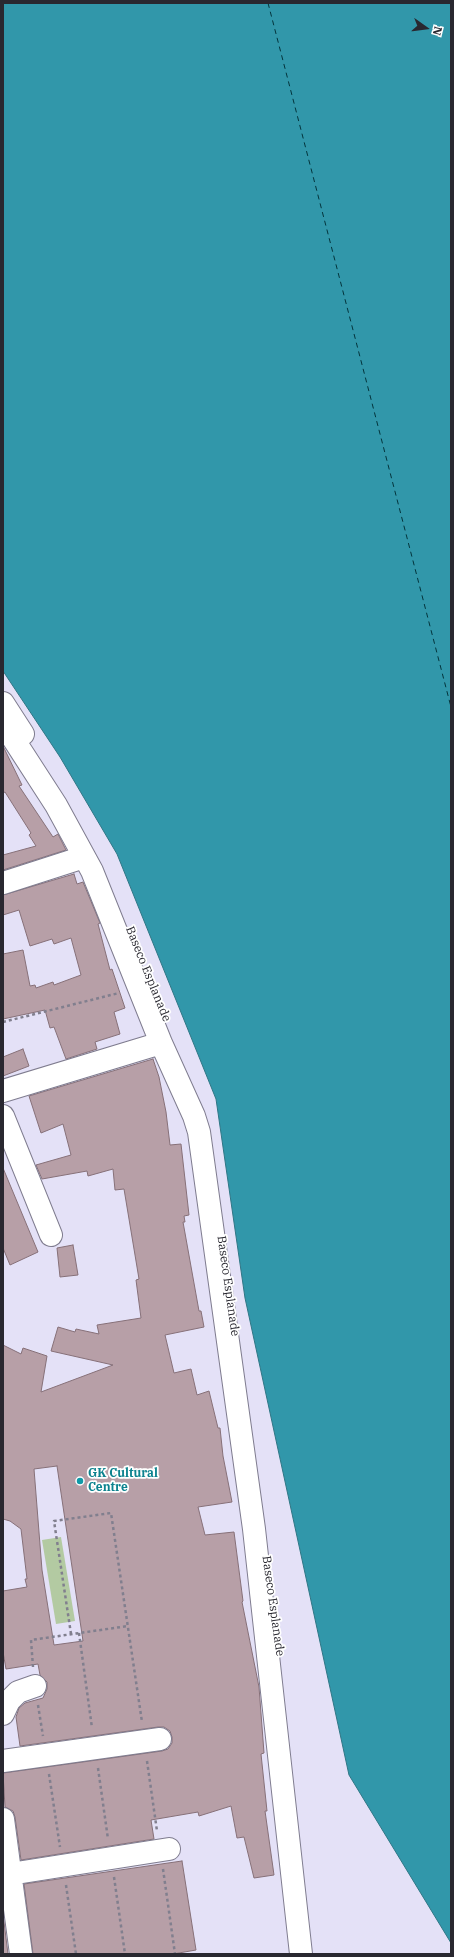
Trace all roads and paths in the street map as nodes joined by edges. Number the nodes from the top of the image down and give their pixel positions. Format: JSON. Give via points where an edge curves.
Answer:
{"nodes":[{"id":1,"x":3,"y":703,"type":"edge"},
{"id":2,"x":3,"y":723,"type":"edge"},
{"id":3,"x":84,"y":857,"type":"junction"},
{"id":4,"x":3,"y":883,"type":"edge"},
{"id":5,"x":138,"y":986,"type":"junction"},
{"id":6,"x":3,"y":1022,"type":"edge"},
{"id":7,"x":161,"y":1043,"type":"junction"},
{"id":8,"x":3,"y":1092,"type":"edge"},
{"id":9,"x":3,"y":1116,"type":"edge"},
{"id":10,"x":51,"y":1235,"type":"dead end"},
{"id":11,"x":111,"y":1513,"type":"dead end"},
{"id":12,"x":128,"y":1626,"type":"dead end"},
{"id":13,"x":79,"y":1633,"type":"junction"},
{"id":14,"x":72,"y":1634,"type":"junction"},
{"id":15,"x":35,"y":1686,"type":"junction"},
{"id":16,"x":3,"y":1714,"type":"edge"},
{"id":17,"x":160,"y":1739,"type":"dead end"},
{"id":18,"x":95,"y":1748,"type":"junction"},
{"id":19,"x":47,"y":1755,"type":"junction"},
{"id":20,"x":3,"y":1761,"type":"edge"},
{"id":21,"x":3,"y":1820,"type":"edge"},
{"id":22,"x":168,"y":1850,"type":"dead end"},
{"id":23,"x":111,"y":1858,"type":"junction"},
{"id":24,"x":63,"y":1866,"type":"junction"},
{"id":25,"x":10,"y":1874,"type":"junction"},
{"id":26,"x":312,"y":1912,"type":"dead end"},
{"id":27,"x":21,"y":1954,"type":"edge"},
{"id":28,"x":76,"y":1954,"type":"edge"},
{"id":29,"x":125,"y":1954,"type":"edge"},
{"id":30,"x":301,"y":1954,"type":"edge"}],
"edges":[{"from":1,"to":26,"type":"street","name":"Baseco Esplanade","via":[[100,858],[203,1115],[276,1625]]},
{"from":2,"to":3,"type":"street","via":[[56,805]]},
{"from":3,"to":4,"type":"street"},
{"from":3,"to":5,"type":"street"},
{"from":5,"to":6,"type":"path","via":[[136,989]]},
{"from":5,"to":7,"type":"street"},
{"from":7,"to":8,"type":"street"},
{"from":7,"to":30,"type":"street","via":[[199,1132],[254,1529]]},
{"from":9,"to":10,"type":"street"},
{"from":11,"to":14,"type":"path","via":[[54,1521]]},
{"from":12,"to":13,"type":"path"},
{"from":13,"to":14,"type":"path"},
{"from":13,"to":18,"type":"path"},
{"from":14,"to":15,"type":"path","via":[[31,1640]]},
{"from":15,"to":16,"type":"street","via":[[18,1692],[8,1701]]},
{"from":15,"to":19,"type":"path"},
{"from":17,"to":18,"type":"street"},
{"from":18,"to":19,"type":"street"},
{"from":18,"to":23,"type":"path"},
{"from":19,"to":20,"type":"street"},
{"from":19,"to":24,"type":"path"},
{"from":21,"to":25,"type":"street"},
{"from":22,"to":23,"type":"street"},
{"from":23,"to":24,"type":"street"},
{"from":23,"to":29,"type":"path"},
{"from":24,"to":25,"type":"street"},
{"from":24,"to":28,"type":"path"},
{"from":25,"to":27,"type":"street"}]}
